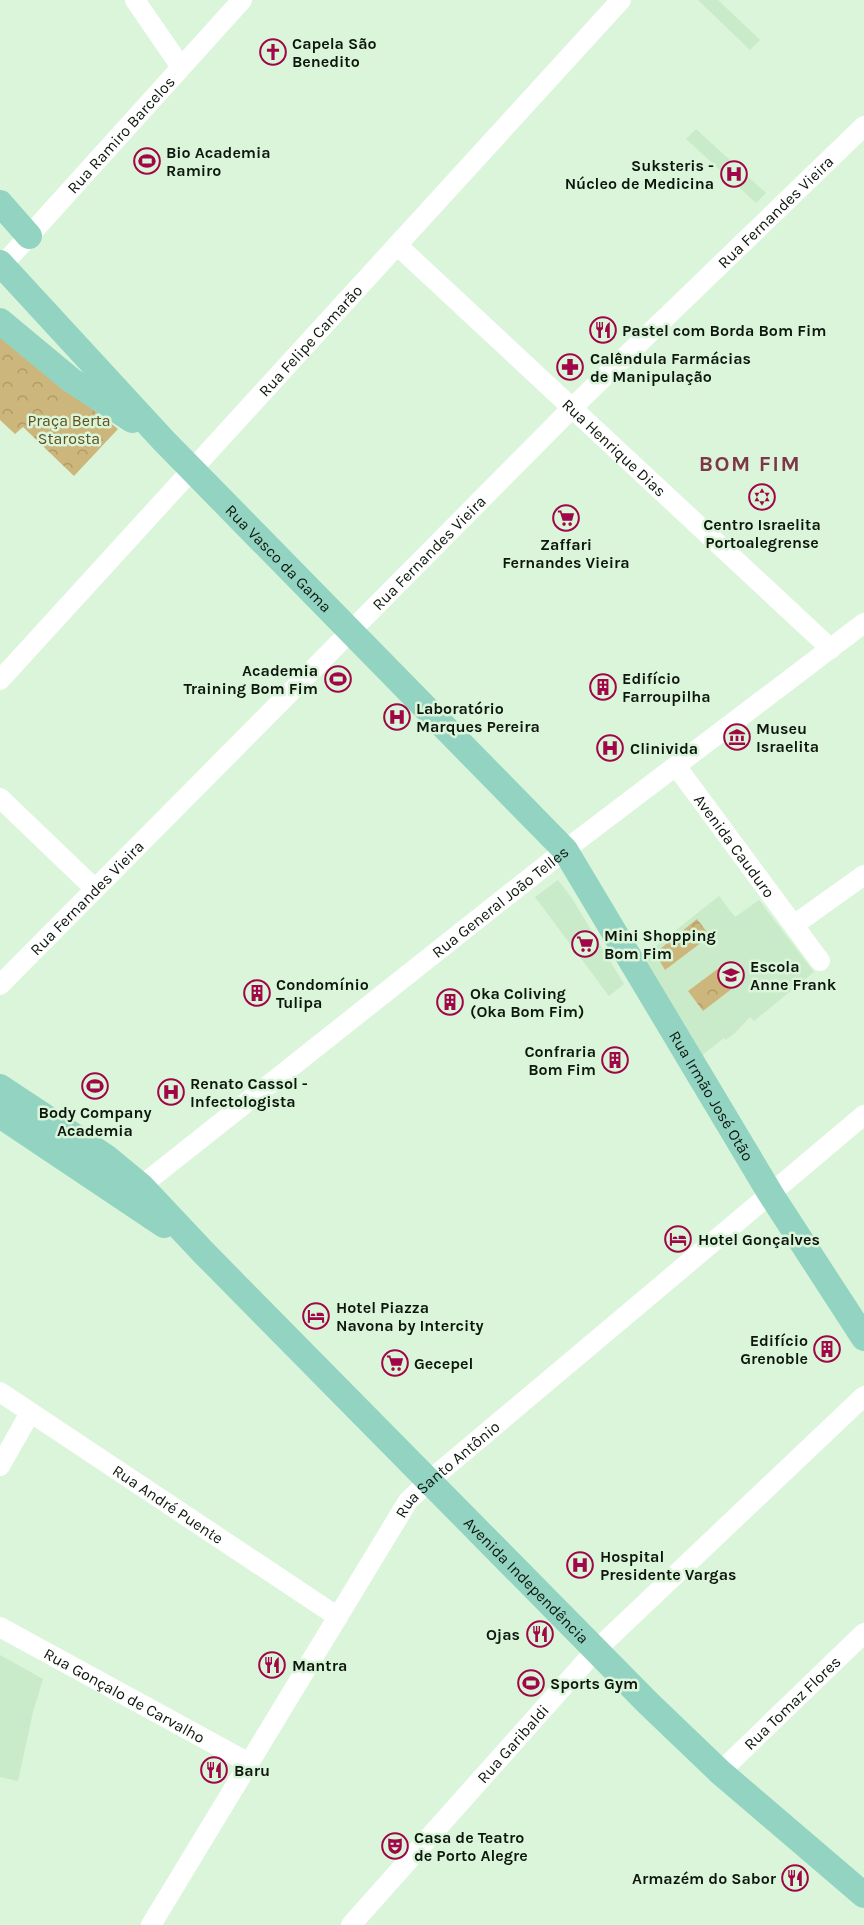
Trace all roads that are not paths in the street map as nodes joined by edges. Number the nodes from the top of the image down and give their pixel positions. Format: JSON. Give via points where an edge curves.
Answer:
{"nodes":[{"id":1,"x":135,"y":0,"type":"edge"},
{"id":2,"x":242,"y":0,"type":"edge"},
{"id":3,"x":621,"y":0,"type":"edge"},
{"id":4,"x":181,"y":67,"type":"junction"},
{"id":5,"x":864,"y":126,"type":"edge"},
{"id":6,"x":0,"y":203,"type":"edge"},
{"id":7,"x":26,"y":240,"type":"junction"},
{"id":8,"x":397,"y":245,"type":"junction"},
{"id":9,"x":0,"y":262,"type":"edge"},
{"id":10,"x":0,"y":268,"type":"edge"},
{"id":11,"x":0,"y":321,"type":"edge"},
{"id":12,"x":573,"y":407,"type":"junction"},
{"id":13,"x":164,"y":441,"type":"junction"},
{"id":14,"x":192,"y":470,"type":"junction"},
{"id":15,"x":864,"y":623,"type":"edge"},
{"id":16,"x":350,"y":630,"type":"junction"},
{"id":17,"x":831,"y":649,"type":"junction"},
{"id":18,"x":0,"y":680,"type":"edge"},
{"id":19,"x":676,"y":766,"type":"junction"},
{"id":20,"x":0,"y":798,"type":"edge"},
{"id":21,"x":565,"y":850,"type":"junction"},
{"id":22,"x":864,"y":875,"type":"edge"},
{"id":23,"x":94,"y":888,"type":"junction"},
{"id":24,"x":794,"y":925,"type":"junction"},
{"id":25,"x":820,"y":961,"type":"dead end"},
{"id":26,"x":0,"y":985,"type":"edge"},
{"id":27,"x":0,"y":1087,"type":"edge"},
{"id":28,"x":0,"y":1115,"type":"edge"},
{"id":29,"x":864,"y":1115,"type":"edge"},
{"id":30,"x":141,"y":1186,"type":"junction"},
{"id":31,"x":770,"y":1193,"type":"junction"},
{"id":32,"x":204,"y":1252,"type":"junction"},
{"id":33,"x":864,"y":1338,"type":"edge"},
{"id":34,"x":0,"y":1392,"type":"edge"},
{"id":35,"x":864,"y":1396,"type":"edge"},
{"id":36,"x":30,"y":1413,"type":"junction"},
{"id":37,"x":0,"y":1466,"type":"edge"},
{"id":38,"x":429,"y":1481,"type":"junction"},
{"id":39,"x":338,"y":1617,"type":"junction"},
{"id":40,"x":0,"y":1627,"type":"edge"},
{"id":41,"x":864,"y":1634,"type":"edge"},
{"id":42,"x":595,"y":1651,"type":"junction"},
{"id":43,"x":249,"y":1763,"type":"junction"},
{"id":44,"x":720,"y":1772,"type":"junction"},
{"id":45,"x":864,"y":1895,"type":"edge"},
{"id":46,"x":151,"y":1925,"type":"edge"},
{"id":47,"x":351,"y":1925,"type":"edge"}],
"edges":[{"from":1,"to":4,"type":"street"},
{"from":2,"to":4,"type":"street","name":"Rua Ramiro Barcelos"},
{"from":3,"to":8,"type":"street","name":"Rua Felipe Camarão"},
{"from":4,"to":7,"type":"street","name":"Rua Ramiro Barcelos"},
{"from":5,"to":12,"type":"street","name":"Rua Fernandes Vieira"},
{"from":6,"to":7,"type":"main road"},
{"from":7,"to":10,"type":"street","name":"Rua Ramiro Barcelos"},
{"from":8,"to":12,"type":"street","name":"Rua Henrique Dias"},
{"from":8,"to":14,"type":"street","name":"Rua Felipe Camarão"},
{"from":9,"to":13,"type":"main road","name":"Rua Vasco da Gama"},
{"from":11,"to":13,"type":"main road","via":[[71,380]]},
{"from":12,"to":16,"type":"street","name":"Rua Fernandes Vieira"},
{"from":12,"to":17,"type":"street","name":"Rua Henrique Dias"},
{"from":13,"to":14,"type":"main road","name":"Rua Vasco da Gama"},
{"from":14,"to":16,"type":"main road","name":"Rua Vasco da Gama"},
{"from":14,"to":18,"type":"street","name":"Rua Felipe Camarão"},
{"from":15,"to":17,"type":"street","name":"Rua General João Telles"},
{"from":16,"to":21,"type":"main road","name":"Rua Vasco da Gama"},
{"from":16,"to":23,"type":"street","name":"Rua Fernandes Vieira"},
{"from":17,"to":19,"type":"street","name":"Rua General João Telles"},
{"from":19,"to":21,"type":"street","name":"Rua General João Telles"},
{"from":19,"to":24,"type":"street","name":"Avenida Cauduro"},
{"from":20,"to":23,"type":"street"},
{"from":21,"to":30,"type":"street","name":"Rua General João Telles"},
{"from":21,"to":31,"type":"main road","name":"Rua Irmão José Otão"},
{"from":22,"to":24,"type":"street"},
{"from":23,"to":26,"type":"street","name":"Rua Fernandes Vieira"},
{"from":24,"to":25,"type":"street","name":"Avenida Cauduro"},
{"from":27,"to":30,"type":"main road","name":"Avenida Independência","via":[[106,1157]]},
{"from":28,"to":32,"type":"main road","name":"Avenida Independência"},
{"from":29,"to":31,"type":"street","name":"Rua Santo Antônio"},
{"from":30,"to":32,"type":"main road","name":"Avenida Independência"},
{"from":31,"to":33,"type":"main road","name":"Rua Irmão José Otão"},
{"from":31,"to":38,"type":"street","name":"Rua Santo Antônio"},
{"from":32,"to":38,"type":"main road","name":"Avenida Independência"},
{"from":34,"to":36,"type":"street","name":"Rua André Puente"},
{"from":35,"to":42,"type":"street","name":"Rua Garibaldi"},
{"from":36,"to":37,"type":"street"},
{"from":36,"to":39,"type":"street","name":"Rua André Puente"},
{"from":38,"to":39,"type":"street","name":"Rua Santo Antônio","via":[[408,1501]]},
{"from":38,"to":42,"type":"main road","name":"Avenida Independência"},
{"from":39,"to":43,"type":"street","name":"Rua Santo Antônio"},
{"from":40,"to":43,"type":"street","name":"Rua Gonçalo de Carvalho"},
{"from":41,"to":44,"type":"street","name":"Rua Tomaz Flores"},
{"from":42,"to":44,"type":"main road","name":"Avenida Independência"},
{"from":42,"to":47,"type":"street","name":"Rua Garibaldi"},
{"from":43,"to":46,"type":"street","name":"Rua Santo Antônio"},
{"from":44,"to":45,"type":"main road","name":"Avenida Independência"}]}
